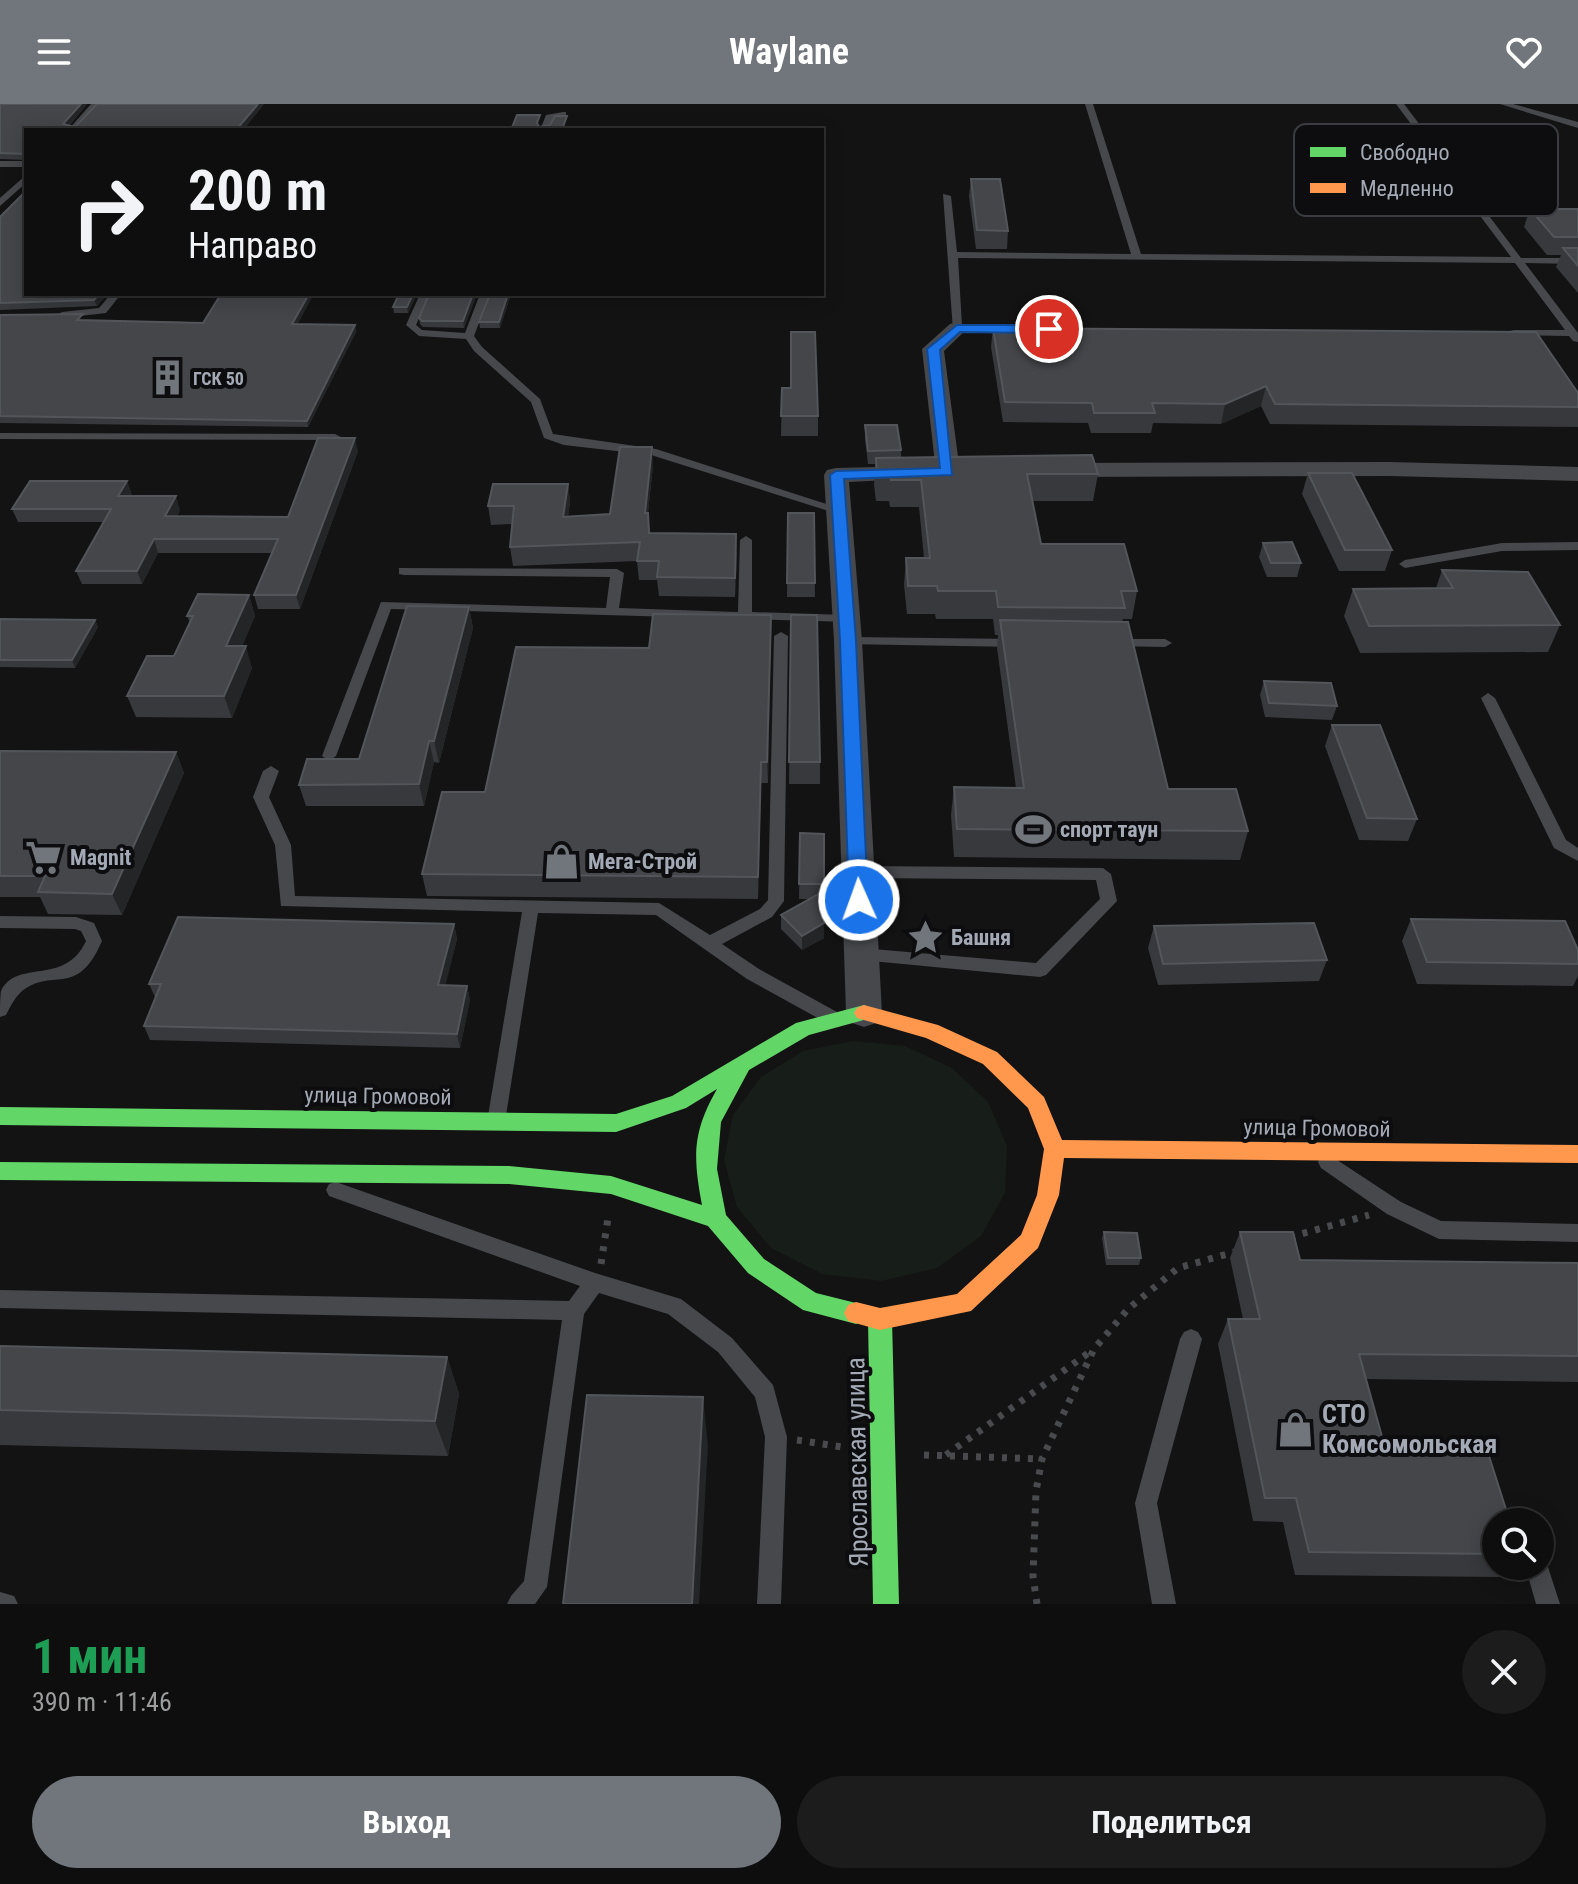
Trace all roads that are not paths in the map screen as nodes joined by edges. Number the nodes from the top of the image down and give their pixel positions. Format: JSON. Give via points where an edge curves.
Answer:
{"nodes":[{"id":1,"x":96,"y":104,"type":"edge"},
{"id":2,"x":1089,"y":104,"type":"edge"},
{"id":3,"x":1400,"y":104,"type":"edge"},
{"id":4,"x":1504,"y":104,"type":"edge"},
{"id":5,"x":563,"y":114,"type":"edge"},
{"id":6,"x":1415,"y":124,"type":"edge"},
{"id":7,"x":1578,"y":125,"type":"edge"},
{"id":8,"x":74,"y":128,"type":"edge"},
{"id":9,"x":545,"y":128,"type":"edge"},
{"id":10,"x":0,"y":164,"type":"edge"},
{"id":11,"x":24,"y":164,"type":"edge"},
{"id":12,"x":24,"y":180,"type":"edge"},
{"id":13,"x":946,"y":196,"type":"dead end"},
{"id":14,"x":0,"y":203,"type":"edge"},
{"id":15,"x":1484,"y":216,"type":"edge"},
{"id":16,"x":953,"y":255,"type":"junction"},
{"id":17,"x":1136,"y":255,"type":"junction"},
{"id":18,"x":1516,"y":258,"type":"junction"},
{"id":19,"x":1578,"y":261,"type":"edge"},
{"id":20,"x":114,"y":296,"type":"edge"},
{"id":21,"x":424,"y":296,"type":"edge"},
{"id":22,"x":484,"y":296,"type":"edge"},
{"id":23,"x":44,"y":315,"type":"edge"},
{"id":24,"x":957,"y":328,"type":"junction"},
{"id":25,"x":1036,"y":329,"type":"edge"},
{"id":26,"x":1494,"y":333,"type":"edge"},
{"id":27,"x":469,"y":336,"type":"junction"},
{"id":28,"x":1575,"y":337,"type":"edge"},
{"id":29,"x":0,"y":436,"type":"edge"},
{"id":30,"x":335,"y":437,"type":"edge"},
{"id":31,"x":1026,"y":471,"type":"edge"},
{"id":32,"x":948,"y":472,"type":"junction"},
{"id":33,"x":979,"y":472,"type":"edge"},
{"id":34,"x":1578,"y":474,"type":"edge"},
{"id":35,"x":839,"y":510,"type":"junction"},
{"id":36,"x":746,"y":540,"type":"dead end"},
{"id":37,"x":1578,"y":546,"type":"edge"},
{"id":38,"x":1405,"y":564,"type":"dead end"},
{"id":39,"x":404,"y":571,"type":"dead end"},
{"id":40,"x":612,"y":611,"type":"junction"},
{"id":41,"x":745,"y":616,"type":"junction"},
{"id":42,"x":847,"y":630,"type":"junction"},
{"id":43,"x":781,"y":636,"type":"dead end"},
{"id":44,"x":1038,"y":643,"type":"edge"},
{"id":45,"x":1101,"y":643,"type":"edge"},
{"id":46,"x":1165,"y":643,"type":"dead end"},
{"id":47,"x":1488,"y":698,"type":"dead end"},
{"id":48,"x":329,"y":756,"type":"edge"},
{"id":49,"x":271,"y":771,"type":"dead end"},
{"id":50,"x":1578,"y":855,"type":"edge"},
{"id":51,"x":858,"y":872,"type":"junction"},
{"id":52,"x":531,"y":906,"type":"junction"},
{"id":53,"x":0,"y":922,"type":"edge"},
{"id":54,"x":708,"y":944,"type":"junction"},
{"id":55,"x":861,"y":954,"type":"junction"},
{"id":56,"x":0,"y":1010,"type":"edge"},
{"id":57,"x":850,"y":1016,"type":"junction"},
{"id":58,"x":742,"y":1064,"type":"junction"},
{"id":59,"x":0,"y":1116,"type":"edge"},
{"id":60,"x":496,"y":1122,"type":"junction"},
{"id":61,"x":1055,"y":1149,"type":"junction"},
{"id":62,"x":1313,"y":1152,"type":"junction"},
{"id":63,"x":1578,"y":1154,"type":"edge"},
{"id":64,"x":0,"y":1171,"type":"edge"},
{"id":65,"x":289,"y":1173,"type":"junction"},
{"id":66,"x":716,"y":1219,"type":"junction"},
{"id":67,"x":1578,"y":1233,"type":"edge"},
{"id":68,"x":595,"y":1282,"type":"junction"},
{"id":69,"x":0,"y":1299,"type":"edge"},
{"id":70,"x":574,"y":1311,"type":"junction"},
{"id":71,"x":880,"y":1319,"type":"junction"},
{"id":72,"x":1191,"y":1339,"type":"dead end"},
{"id":73,"x":1541,"y":1580,"type":"edge"},
{"id":74,"x":0,"y":1604,"type":"edge"},
{"id":75,"x":6,"y":1604,"type":"edge"},
{"id":76,"x":519,"y":1604,"type":"edge"},
{"id":77,"x":769,"y":1604,"type":"edge"},
{"id":78,"x":886,"y":1604,"type":"edge"},
{"id":79,"x":1164,"y":1604,"type":"edge"},
{"id":80,"x":1548,"y":1604,"type":"edge"}],
"edges":[{"from":1,"to":8,"type":"lane"},
{"from":2,"to":17,"type":"lane"},
{"from":3,"to":6,"type":"lane"},
{"from":4,"to":7,"type":"lane"},
{"from":5,"to":9,"type":"lane","via":[[549,117]]},
{"from":10,"to":11,"type":"lane"},
{"from":12,"to":14,"type":"lane"},
{"from":13,"to":16,"type":"lane"},
{"from":15,"to":18,"type":"lane"},
{"from":16,"to":17,"type":"lane"},
{"from":16,"to":24,"type":"lane"},
{"from":17,"to":18,"type":"lane"},
{"from":18,"to":19,"type":"lane"},
{"from":18,"to":28,"type":"lane"},
{"from":20,"to":23,"type":"lane","via":[[102,311]]},
{"from":21,"to":27,"type":"lane","via":[[411,325],[419,333]]},
{"from":22,"to":27,"type":"lane"},
{"from":24,"to":25,"type":"lane"},
{"from":24,"to":32,"type":"street","via":[[933,349]]},
{"from":26,"to":28,"type":"lane"},
{"from":27,"to":35,"type":"lane","via":[[536,401],[548,436],[652,452]]},
{"from":29,"to":30,"type":"lane"},
{"from":31,"to":34,"type":"street"},
{"from":32,"to":33,"type":"street"},
{"from":32,"to":35,"type":"street","via":[[836,475]]},
{"from":35,"to":42,"type":"street"},
{"from":36,"to":41,"type":"lane"},
{"from":37,"to":38,"type":"lane","via":[[1502,547]]},
{"from":39,"to":40,"type":"lane","via":[[617,573]]},
{"from":40,"to":41,"type":"lane"},
{"from":40,"to":48,"type":"lane","via":[[386,605]]},
{"from":41,"to":42,"type":"lane"},
{"from":42,"to":44,"type":"lane"},
{"from":42,"to":51,"type":"street"},
{"from":43,"to":54,"type":"lane","via":[[776,901],[766,913]]},
{"from":45,"to":46,"type":"lane"},
{"from":47,"to":50,"type":"lane","via":[[1560,844]]},
{"from":49,"to":52,"type":"lane","via":[[261,797],[283,845],[287,902]]},
{"from":51,"to":55,"type":"street"},
{"from":51,"to":55,"type":"lane","via":[[1103,874],[1109,901],[1040,970]]},
{"from":52,"to":54,"type":"lane","via":[[659,909]]},
{"from":52,"to":60,"type":"lane"},
{"from":53,"to":56,"type":"lane","via":[[76,923],[88,927],[94,941],[75,968],[23,981]]},
{"from":54,"to":57,"type":"lane","via":[[753,974]]},
{"from":55,"to":57,"type":"street"},
{"from":57,"to":58,"type":"main road","name":"улица Громовой","via":[[803,1029]]},
{"from":57,"to":61,"type":"main road","via":[[931,1031],[990,1058],[1037,1103]]},
{"from":58,"to":60,"type":"main road","name":"улица Громовой","via":[[679,1102],[616,1123]]},
{"from":58,"to":66,"type":"main road","via":[[710,1121],[706,1169]]},
{"from":59,"to":60,"type":"main road","name":"улица Громовой"},
{"from":61,"to":62,"type":"main road","name":"улица Громовой"},
{"from":61,"to":71,"type":"main road","via":[[1048,1195],[1030,1241],[963,1303]]},
{"from":62,"to":63,"type":"main road","name":"улица Громовой"},
{"from":62,"to":67,"type":"lane","via":[[1394,1208],[1439,1230]]},
{"from":64,"to":65,"type":"main road"},
{"from":65,"to":66,"type":"main road","via":[[509,1175],[611,1185]]},
{"from":65,"to":68,"type":"lane"},
{"from":66,"to":71,"type":"main road","via":[[756,1266],[811,1302]]},
{"from":68,"to":70,"type":"lane"},
{"from":68,"to":77,"type":"lane","via":[[674,1306],[725,1345],[765,1392],[776,1437]]},
{"from":69,"to":70,"type":"lane"},
{"from":70,"to":76,"type":"lane","via":[[535,1587]]},
{"from":71,"to":78,"type":"main road","name":"Ярославская улица"},
{"from":72,"to":79,"type":"lane","via":[[1146,1503]]},
{"from":73,"to":80,"type":"lane"},
{"from":74,"to":75,"type":"lane"}]}
